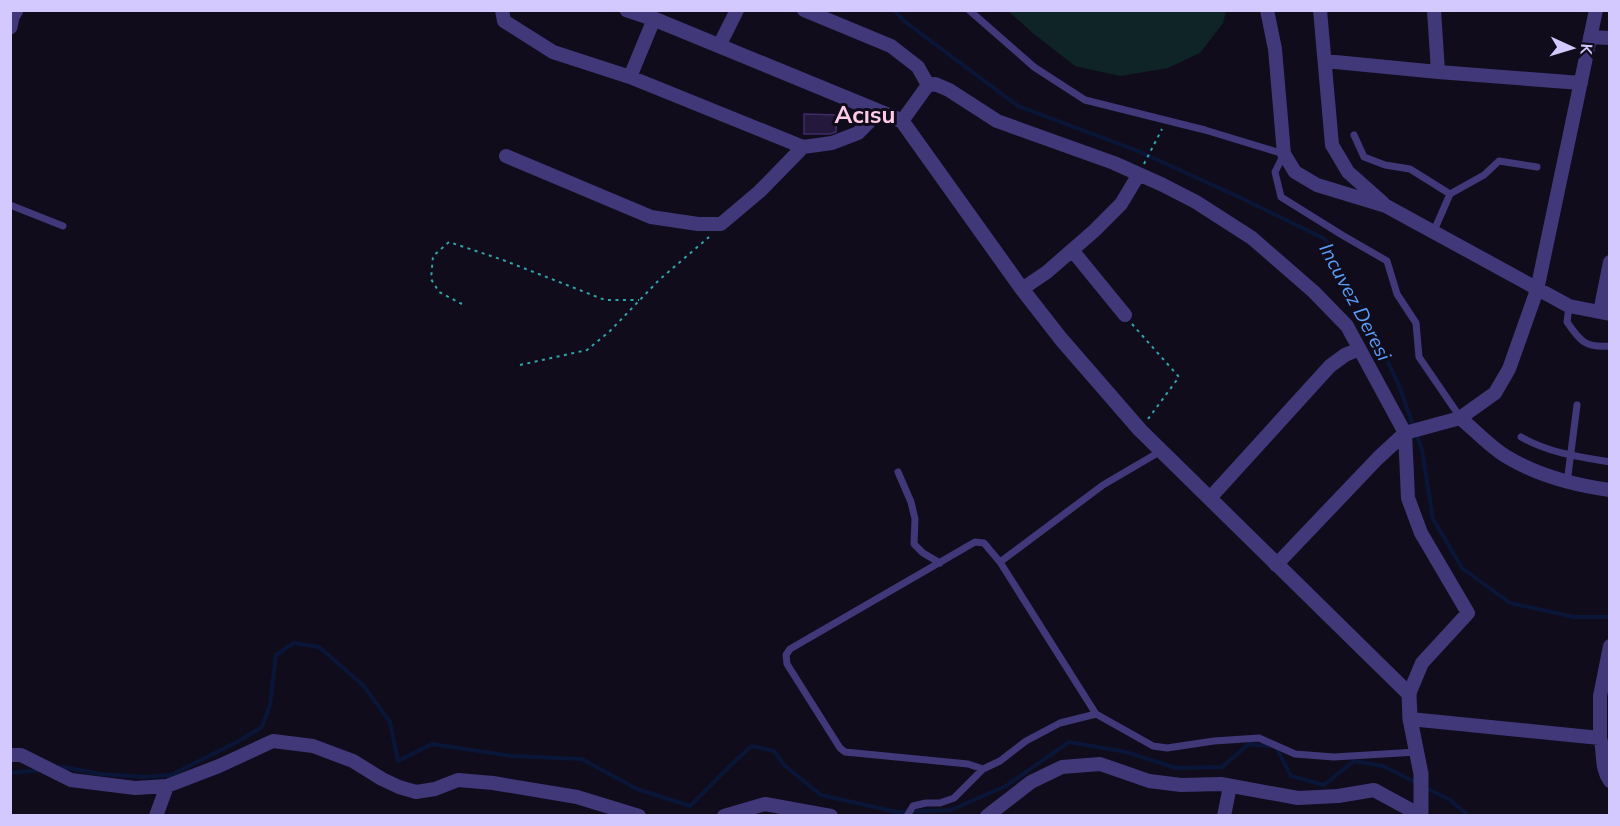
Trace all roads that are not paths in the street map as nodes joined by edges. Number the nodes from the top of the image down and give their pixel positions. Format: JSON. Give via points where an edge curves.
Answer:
{"nodes":[{"id":1,"x":16,"y":10,"type":"edge"},
{"id":2,"x":502,"y":10,"type":"edge"},
{"id":3,"x":627,"y":10,"type":"edge"},
{"id":4,"x":737,"y":10,"type":"edge"},
{"id":5,"x":804,"y":10,"type":"edge"},
{"id":6,"x":969,"y":10,"type":"edge"},
{"id":7,"x":1267,"y":10,"type":"edge"},
{"id":8,"x":1320,"y":10,"type":"edge"},
{"id":9,"x":1434,"y":10,"type":"edge"},
{"id":10,"x":1596,"y":10,"type":"edge"},
{"id":11,"x":654,"y":19,"type":"junction"},
{"id":12,"x":10,"y":27,"type":"edge"},
{"id":13,"x":1590,"y":37,"type":"junction"},
{"id":14,"x":1610,"y":38,"type":"edge"},
{"id":15,"x":719,"y":46,"type":"junction"},
{"id":16,"x":1325,"y":61,"type":"junction"},
{"id":17,"x":1438,"y":72,"type":"junction"},
{"id":18,"x":630,"y":77,"type":"junction"},
{"id":19,"x":1581,"y":83,"type":"junction"},
{"id":20,"x":928,"y":84,"type":"junction"},
{"id":21,"x":879,"y":112,"type":"junction"},
{"id":22,"x":902,"y":121,"type":"junction"},
{"id":23,"x":1354,"y":135,"type":"dead end"},
{"id":24,"x":804,"y":147,"type":"junction"},
{"id":25,"x":1284,"y":154,"type":"junction"},
{"id":26,"x":506,"y":156,"type":"dead end"},
{"id":27,"x":1537,"y":167,"type":"dead end"},
{"id":28,"x":1141,"y":170,"type":"junction"},
{"id":29,"x":1450,"y":194,"type":"junction"},
{"id":30,"x":10,"y":205,"type":"edge"},
{"id":31,"x":1386,"y":206,"type":"junction"},
{"id":32,"x":63,"y":226,"type":"dead end"},
{"id":33,"x":1434,"y":233,"type":"junction"},
{"id":34,"x":1072,"y":250,"type":"junction"},
{"id":35,"x":1610,"y":262,"type":"edge"},
{"id":36,"x":1022,"y":289,"type":"junction"},
{"id":37,"x":1537,"y":290,"type":"junction"},
{"id":38,"x":1569,"y":306,"type":"junction"},
{"id":39,"x":1605,"y":313,"type":"edge"},
{"id":40,"x":1125,"y":315,"type":"road end"},
{"id":41,"x":1610,"y":346,"type":"edge"},
{"id":42,"x":1359,"y":349,"type":"junction"},
{"id":43,"x":1577,"y":405,"type":"dead end"},
{"id":44,"x":1460,"y":418,"type":"junction"},
{"id":45,"x":1405,"y":433,"type":"junction"},
{"id":46,"x":1521,"y":437,"type":"dead end"},
{"id":47,"x":1161,"y":451,"type":"junction"},
{"id":48,"x":1571,"y":456,"type":"junction"},
{"id":49,"x":1610,"y":462,"type":"edge"},
{"id":50,"x":898,"y":472,"type":"dead end"},
{"id":51,"x":1567,"y":483,"type":"junction"},
{"id":52,"x":1610,"y":490,"type":"edge"},
{"id":53,"x":1210,"y":498,"type":"junction"},
{"id":54,"x":940,"y":562,"type":"junction"},
{"id":55,"x":1000,"y":562,"type":"junction"},
{"id":56,"x":1276,"y":565,"type":"junction"},
{"id":57,"x":1610,"y":646,"type":"edge"},
{"id":58,"x":1409,"y":694,"type":"junction"},
{"id":59,"x":1096,"y":714,"type":"junction"},
{"id":60,"x":1410,"y":719,"type":"junction"},
{"id":61,"x":1600,"y":738,"type":"junction"},
{"id":62,"x":1417,"y":752,"type":"junction"},
{"id":63,"x":10,"y":755,"type":"edge"},
{"id":64,"x":983,"y":769,"type":"junction"},
{"id":65,"x":1610,"y":782,"type":"edge"},
{"id":66,"x":166,"y":786,"type":"junction"},
{"id":67,"x":1230,"y":786,"type":"junction"},
{"id":68,"x":1420,"y":815,"type":"edge"},
{"id":69,"x":156,"y":816,"type":"edge"},
{"id":70,"x":639,"y":816,"type":"edge"},
{"id":71,"x":724,"y":816,"type":"edge"},
{"id":72,"x":831,"y":816,"type":"edge"},
{"id":73,"x":907,"y":816,"type":"edge"},
{"id":74,"x":987,"y":816,"type":"edge"},
{"id":75,"x":1224,"y":816,"type":"edge"}],
"edges":[{"from":1,"to":12,"type":"street"},
{"from":2,"to":18,"type":"street","via":[[504,21],[553,52]]},
{"from":3,"to":11,"type":"street"},
{"from":4,"to":15,"type":"street"},
{"from":5,"to":20,"type":"street","via":[[891,46],[918,67]]},
{"from":6,"to":25,"type":"lane","via":[[1034,67],[1085,100]]},
{"from":7,"to":25,"type":"street","via":[[1275,49]]},
{"from":8,"to":16,"type":"street"},
{"from":9,"to":17,"type":"street"},
{"from":10,"to":13,"type":"street"},
{"from":11,"to":15,"type":"street"},
{"from":11,"to":18,"type":"street"},
{"from":13,"to":14,"type":"street"},
{"from":13,"to":19,"type":"street"},
{"from":15,"to":21,"type":"street"},
{"from":16,"to":17,"type":"street"},
{"from":16,"to":31,"type":"street","via":[[1332,145],[1348,172]]},
{"from":17,"to":19,"type":"street"},
{"from":18,"to":24,"type":"street"},
{"from":19,"to":37,"type":"street"},
{"from":20,"to":22,"type":"street"},
{"from":20,"to":28,"type":"street","via":[[949,90],[997,121]]},
{"from":21,"to":22,"type":"street"},
{"from":21,"to":24,"type":"street","via":[[858,133],[832,143]]},
{"from":22,"to":36,"type":"street"},
{"from":23,"to":29,"type":"lane","via":[[1364,157],[1410,169]]},
{"from":24,"to":26,"type":"street","via":[[722,224],[651,217]]},
{"from":25,"to":31,"type":"street","via":[[1295,172],[1317,185]]},
{"from":25,"to":44,"type":"lane","via":[[1275,172],[1281,197],[1387,261],[1396,294],[1416,323],[1419,357]]},
{"from":27,"to":29,"type":"lane","via":[[1499,161],[1484,175]]},
{"from":28,"to":34,"type":"street","via":[[1121,204]]},
{"from":28,"to":42,"type":"street","via":[[1252,237],[1347,326]]},
{"from":29,"to":33,"type":"lane"},
{"from":30,"to":32,"type":"lane"},
{"from":31,"to":33,"type":"street"},
{"from":33,"to":37,"type":"street"},
{"from":34,"to":36,"type":"street"},
{"from":34,"to":40,"type":"street"},
{"from":35,"to":39,"type":"street"},
{"from":36,"to":47,"type":"street"},
{"from":37,"to":38,"type":"street"},
{"from":37,"to":44,"type":"street","via":[[1509,369],[1495,393]]},
{"from":38,"to":39,"type":"street"},
{"from":38,"to":41,"type":"lane","via":[[1567,322],[1579,340],[1597,347]]},
{"from":42,"to":45,"type":"street"},
{"from":42,"to":53,"type":"street","via":[[1330,366]]},
{"from":43,"to":48,"type":"lane"},
{"from":44,"to":45,"type":"street"},
{"from":44,"to":51,"type":"street","via":[[1506,457]]},
{"from":45,"to":56,"type":"street"},
{"from":45,"to":58,"type":"street","via":[[1408,498],[1420,533],[1468,613],[1422,663]]},
{"from":46,"to":48,"type":"lane"},
{"from":47,"to":53,"type":"street"},
{"from":47,"to":55,"type":"lane","via":[[1103,485]]},
{"from":48,"to":49,"type":"lane"},
{"from":48,"to":51,"type":"lane"},
{"from":50,"to":54,"type":"lane","via":[[915,519],[914,544]]},
{"from":51,"to":52,"type":"street"},
{"from":53,"to":56,"type":"street"},
{"from":54,"to":55,"type":"lane","via":[[975,542],[984,543]]},
{"from":54,"to":64,"type":"lane","via":[[790,649],[786,664],[845,752],[968,764]]},
{"from":55,"to":59,"type":"lane"},
{"from":56,"to":58,"type":"street"},
{"from":57,"to":61,"type":"street","via":[[1600,696]]},
{"from":58,"to":60,"type":"street"},
{"from":59,"to":62,"type":"lane","via":[[1153,746],[1167,748],[1259,738],[1295,754],[1334,757]]},
{"from":59,"to":64,"type":"lane","via":[[1060,723]]},
{"from":60,"to":61,"type":"street"},
{"from":60,"to":62,"type":"street"},
{"from":61,"to":65,"type":"street","via":[[1603,773]]},
{"from":62,"to":68,"type":"street"},
{"from":63,"to":66,"type":"street","via":[[21,755],[71,780],[135,788]]},
{"from":64,"to":73,"type":"lane","via":[[954,798],[913,806]]},
{"from":66,"to":69,"type":"street"},
{"from":66,"to":70,"type":"street","via":[[273,741],[313,746],[353,760],[399,787],[416,792],[458,780],[493,783],[577,797]]},
{"from":67,"to":68,"type":"street","via":[[1298,798],[1374,790]]},
{"from":67,"to":74,"type":"street","via":[[1149,781],[1100,764],[1062,766],[1031,782]]},
{"from":67,"to":75,"type":"street"},
{"from":71,"to":72,"type":"street","via":[[765,804]]}]}
